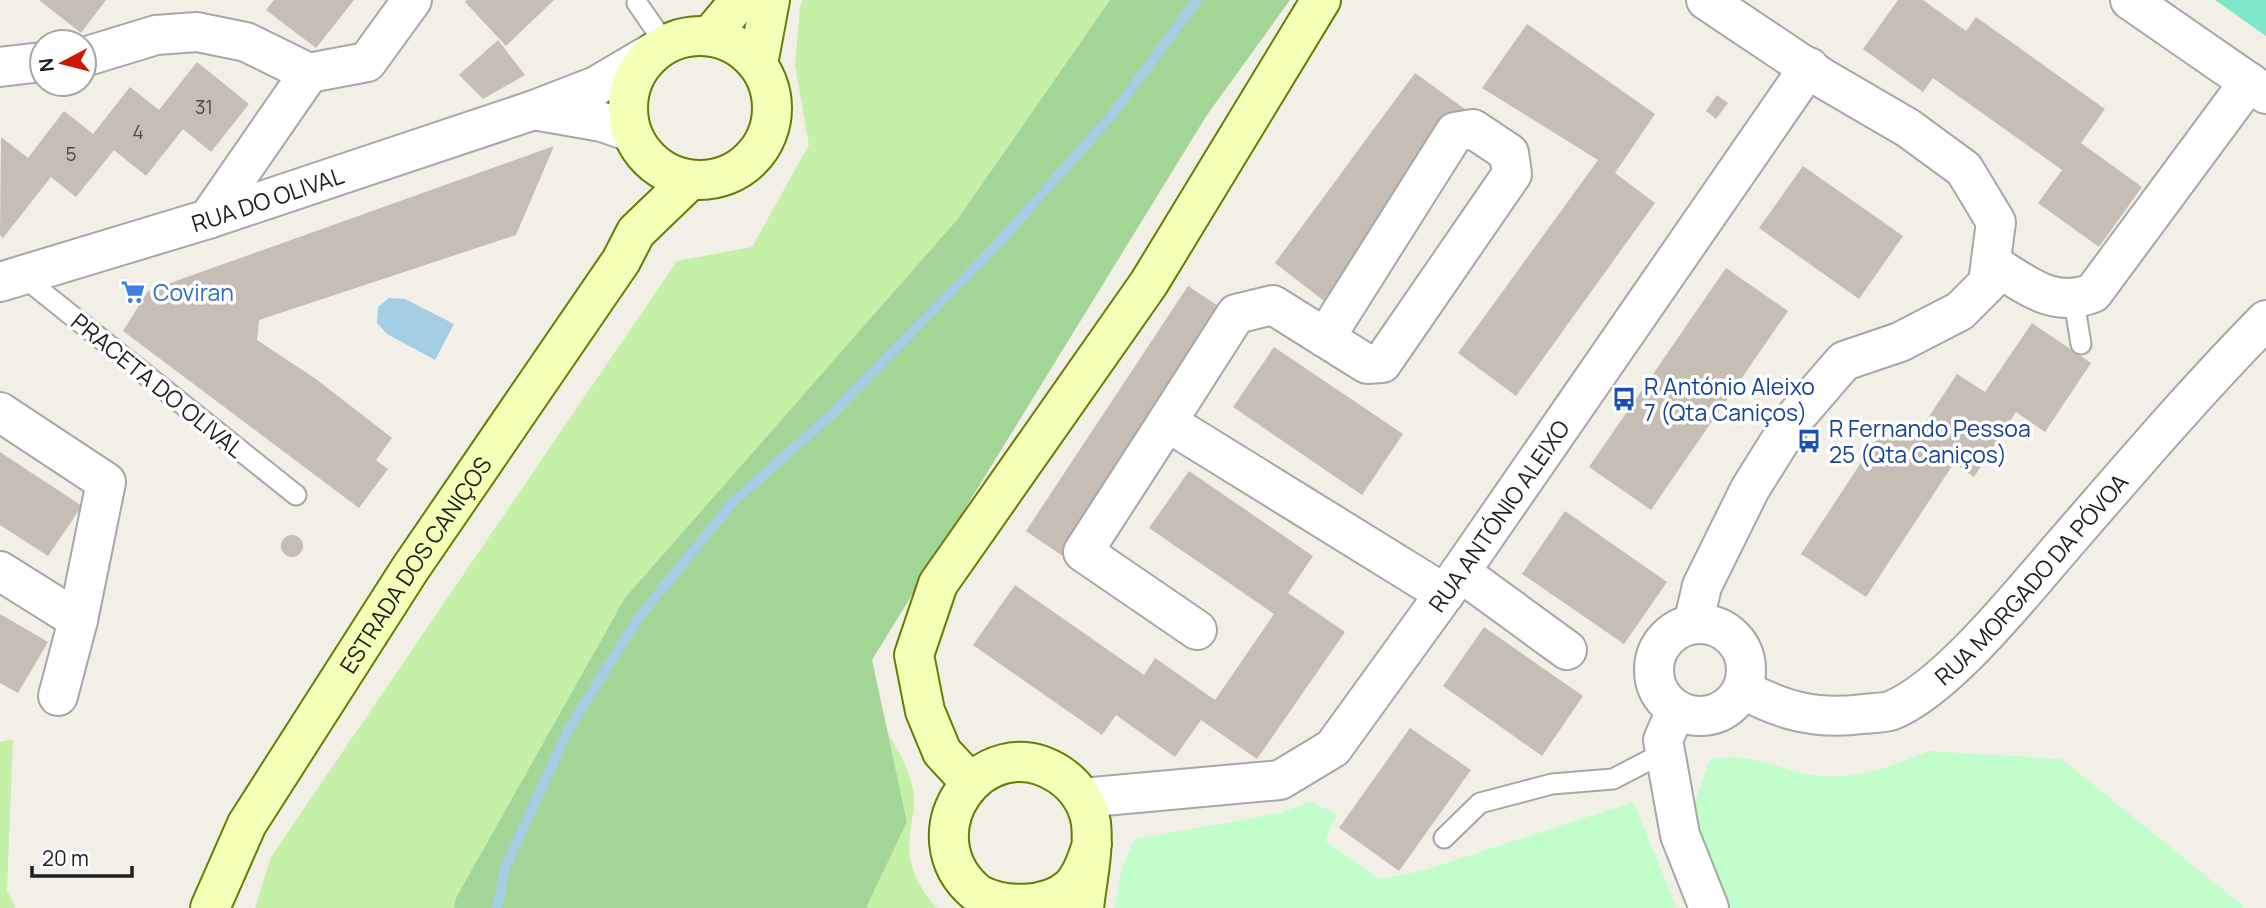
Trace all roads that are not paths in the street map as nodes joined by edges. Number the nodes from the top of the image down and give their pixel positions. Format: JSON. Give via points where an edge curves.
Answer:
{"nodes":[{"id":1,"x":411,"y":0,"type":"edge"},
{"id":2,"x":740,"y":0,"type":"edge"},
{"id":3,"x":770,"y":0,"type":"edge"},
{"id":4,"x":1321,"y":0,"type":"edge"},
{"id":5,"x":1706,"y":0,"type":"edge"},
{"id":6,"x":2130,"y":0,"type":"edge"},
{"id":7,"x":637,"y":3,"type":"dead end"},
{"id":8,"x":710,"y":36,"type":"junction"},
{"id":9,"x":661,"y":48,"type":"junction"},
{"id":10,"x":98,"y":53,"type":"edge"},
{"id":11,"x":28,"y":64,"type":"edge"},
{"id":12,"x":758,"y":64,"type":"junction"},
{"id":13,"x":0,"y":67,"type":"edge"},
{"id":14,"x":1809,"y":67,"type":"junction"},
{"id":15,"x":309,"y":73,"type":"junction"},
{"id":16,"x":2258,"y":88,"type":"edge"},
{"id":17,"x":534,"y":110,"type":"junction"},
{"id":18,"x":637,"y":142,"type":"junction"},
{"id":19,"x":690,"y":180,"type":"junction"},
{"id":20,"x":208,"y":219,"type":"junction"},
{"id":21,"x":636,"y":232,"type":"junction"},
{"id":22,"x":1991,"y":263,"type":"junction"},
{"id":23,"x":10,"y":278,"type":"edge"},
{"id":24,"x":2074,"y":301,"type":"junction"},
{"id":25,"x":2266,"y":320,"type":"edge"},
{"id":26,"x":1325,"y":338,"type":"junction"},
{"id":27,"x":2081,"y":344,"type":"dead end"},
{"id":28,"x":0,"y":412,"type":"edge"},
{"id":29,"x":1167,"y":422,"type":"junction"},
{"id":30,"x":296,"y":495,"type":"dead end"},
{"id":31,"x":0,"y":571,"type":"edge"},
{"id":32,"x":1453,"y":583,"type":"junction"},
{"id":33,"x":78,"y":620,"type":"junction"},
{"id":34,"x":1693,"y":624,"type":"junction"},
{"id":35,"x":1196,"y":630,"type":"dead end"},
{"id":36,"x":1567,"y":650,"type":"dead end"},
{"id":37,"x":1742,"y":689,"type":"junction"},
{"id":38,"x":58,"y":696,"type":"dead end"},
{"id":39,"x":1676,"y":710,"type":"junction"},
{"id":40,"x":1665,"y":752,"type":"junction"},
{"id":41,"x":970,"y":782,"type":"junction"},
{"id":42,"x":1082,"y":798,"type":"junction"},
{"id":43,"x":1444,"y":838,"type":"dead end"},
{"id":44,"x":1092,"y":844,"type":"junction"},
{"id":45,"x":210,"y":908,"type":"edge"},
{"id":46,"x":1027,"y":908,"type":"edge"},
{"id":47,"x":1084,"y":908,"type":"edge"},
{"id":48,"x":1709,"y":908,"type":"edge"}],
"edges":[{"from":1,"to":15,"type":"street","via":[[367,62]]},
{"from":2,"to":8,"type":"street"},
{"from":3,"to":12,"type":"street"},
{"from":4,"to":41,"type":"street","via":[[1149,283],[938,583],[914,655],[925,711],[942,752]]},
{"from":5,"to":14,"type":"street"},
{"from":6,"to":16,"type":"street"},
{"from":7,"to":9,"type":"lane"},
{"from":8,"to":9,"type":"street","via":[[691,36]]},
{"from":8,"to":12,"type":"street","via":[[729,41]]},
{"from":9,"to":17,"type":"street","name":"RUA DO OLIVAL","via":[[596,86]]},
{"from":9,"to":18,"type":"street","name":"ESTRADA DOS CANIÇOS","via":[[641,66],[630,87],[628,110]]},
{"from":10,"to":15,"type":"street","via":[[156,35],[197,32],[246,42]]},
{"from":11,"to":13,"type":"street"},
{"from":12,"to":19,"type":"street","via":[[769,86],[773,110],[768,134],[756,155],[737,171],[714,180]]},
{"from":14,"to":22,"type":"street","via":[[1964,169],[1997,222]]},
{"from":14,"to":32,"type":"street","name":"RUA ANTÓNIO ALEIXO"},
{"from":15,"to":20,"type":"street"},
{"from":16,"to":24,"type":"street","via":[[2093,293]]},
{"from":17,"to":18,"type":"street","via":[[602,122]]},
{"from":17,"to":20,"type":"street","name":"RUA DO OLIVAL"},
{"from":18,"to":19,"type":"street","via":[[656,166]]},
{"from":18,"to":21,"type":"street","name":"ESTRADA DOS CANIÇOS"},
{"from":19,"to":21,"type":"street","name":"ESTRADA DOS CANIÇOS"},
{"from":20,"to":23,"type":"street","name":"RUA DO OLIVAL"},
{"from":21,"to":45,"type":"street","name":"ESTRADA DOS CANIÇOS","via":[[621,261],[410,569],[247,824]]},
{"from":22,"to":24,"type":"street","via":[[2050,298]]},
{"from":22,"to":34,"type":"street","via":[[1988,283],[1960,311],[1900,342],[1844,361],[1793,420],[1750,489],[1702,586]]},
{"from":23,"to":30,"type":"lane","name":"PRACETA DO OLIVAL"},
{"from":24,"to":27,"type":"lane"},
{"from":25,"to":37,"type":"street","name":"RUA MORGADO DA PÓVOA","via":[[1940,680],[1889,711],[1846,716],[1806,716]]},
{"from":26,"to":26,"type":"street","via":[[1455,132],[1473,129],[1509,153],[1512,173],[1382,363],[1367,364]]},
{"from":26,"to":29,"type":"street","via":[[1273,305],[1236,314]]},
{"from":28,"to":33,"type":"street","via":[[106,482]]},
{"from":29,"to":32,"type":"street"},
{"from":29,"to":35,"type":"street","via":[[1083,552]]},
{"from":31,"to":33,"type":"street"},
{"from":32,"to":36,"type":"street"},
{"from":32,"to":42,"type":"street","name":"RUA ANTÓNIO ALEIXO","via":[[1332,748],[1280,780]]},
{"from":33,"to":38,"type":"street"},
{"from":34,"to":37,"type":"street","via":[[1720,628],[1741,648],[1746,675]]},
{"from":34,"to":39,"type":"street","via":[[1668,636],[1654,661],[1657,689]]},
{"from":37,"to":39,"type":"street","via":[[1734,702],[1707,716]]},
{"from":39,"to":40,"type":"street","via":[[1663,740]]},
{"from":40,"to":43,"type":"lane","via":[[1613,779],[1552,784],[1480,803]]},
{"from":40,"to":48,"type":"street","via":[[1680,835]]},
{"from":41,"to":42,"type":"street","via":[[987,770],[1030,763],[1059,775]]},
{"from":41,"to":46,"type":"street","via":[[949,821],[948,844],[954,866],[966,885],[984,899]]},
{"from":42,"to":44,"type":"street","via":[[1091,821]]},
{"from":44,"to":46,"type":"street","via":[[1085,867],[1070,887],[1050,901]]},
{"from":44,"to":47,"type":"street"}]}
